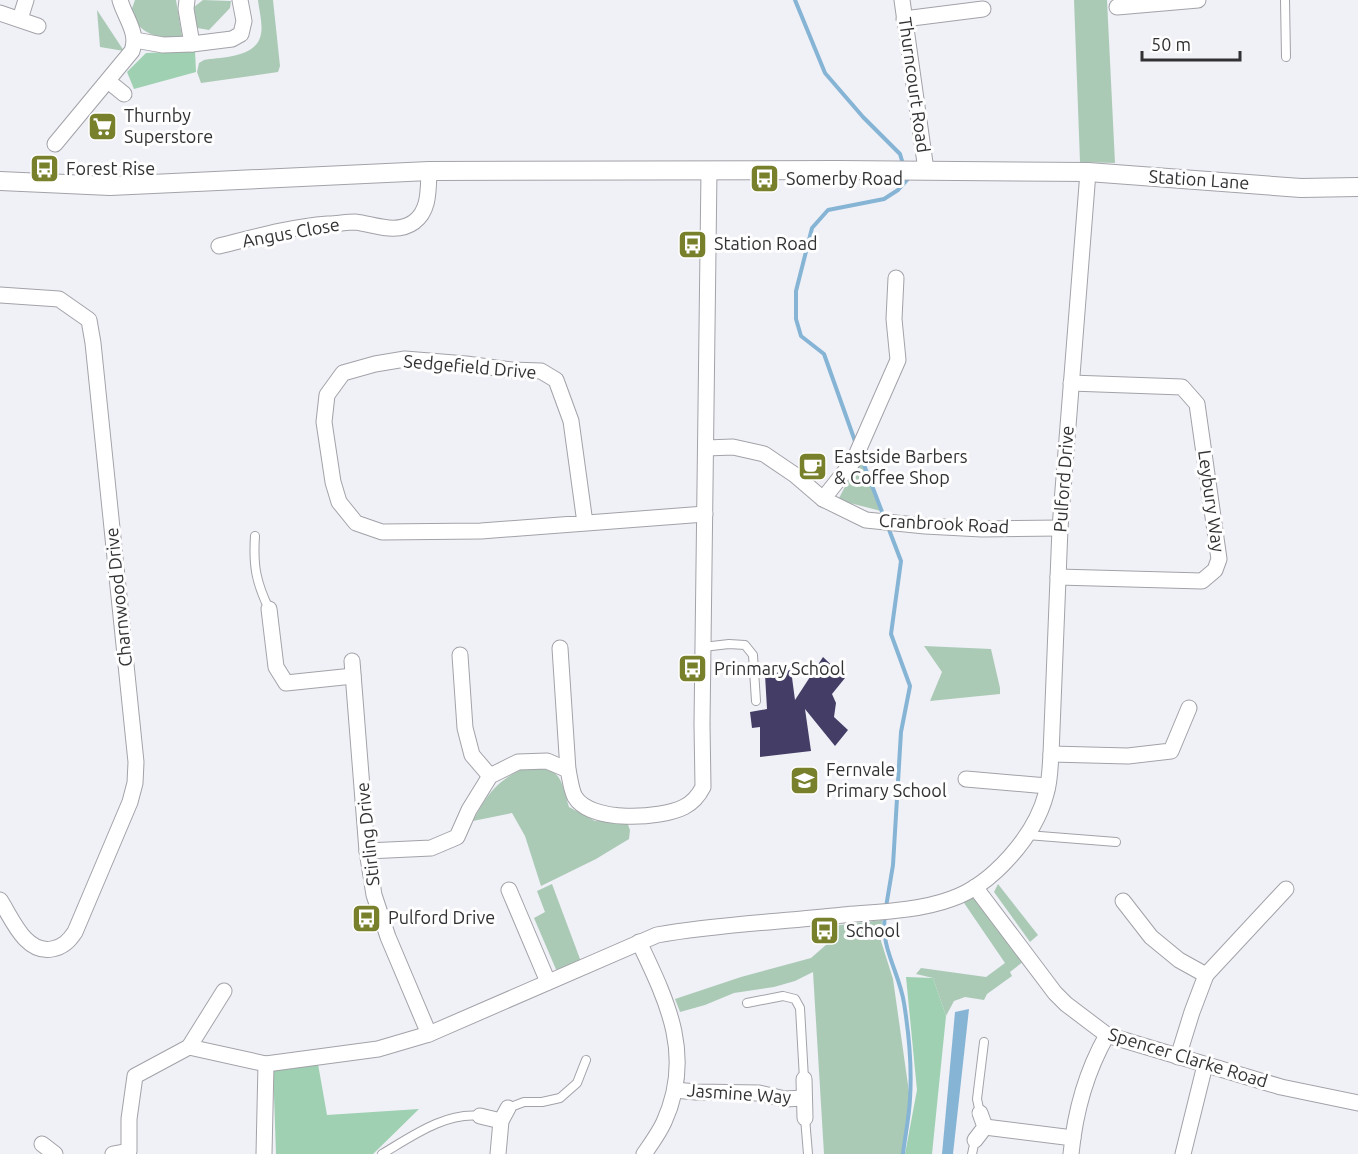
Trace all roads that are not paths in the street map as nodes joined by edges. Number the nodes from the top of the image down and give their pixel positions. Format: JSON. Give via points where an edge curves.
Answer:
{"nodes":[{"id":1,"x":26,"y":0,"type":"edge"},
{"id":2,"x":120,"y":0,"type":"edge"},
{"id":3,"x":187,"y":0,"type":"edge"},
{"id":4,"x":240,"y":0,"type":"edge"},
{"id":5,"x":902,"y":0,"type":"edge"},
{"id":6,"x":1198,"y":0,"type":"edge"},
{"id":7,"x":1285,"y":0,"type":"edge"},
{"id":8,"x":1117,"y":7,"type":"dead end"},
{"id":9,"x":983,"y":9,"type":"dead end"},
{"id":10,"x":0,"y":13,"type":"edge"},
{"id":11,"x":20,"y":19,"type":"junction"},
{"id":12,"x":904,"y":19,"type":"junction"},
{"id":13,"x":38,"y":26,"type":"dead end"},
{"id":14,"x":135,"y":40,"type":"junction"},
{"id":15,"x":192,"y":44,"type":"junction"},
{"id":16,"x":1286,"y":57,"type":"dead end"},
{"id":17,"x":108,"y":81,"type":"junction"},
{"id":18,"x":124,"y":94,"type":"dead end"},
{"id":19,"x":55,"y":144,"type":"dead end"},
{"id":20,"x":926,"y":170,"type":"junction"},
{"id":21,"x":429,"y":171,"type":"junction"},
{"id":22,"x":709,"y":171,"type":"junction"},
{"id":23,"x":1088,"y":172,"type":"junction"},
{"id":24,"x":0,"y":181,"type":"edge"},
{"id":25,"x":1358,"y":187,"type":"edge"},
{"id":26,"x":219,"y":246,"type":"dead end"},
{"id":27,"x":896,"y":278,"type":"dead end"},
{"id":28,"x":0,"y":295,"type":"edge"},
{"id":29,"x":1071,"y":383,"type":"junction"},
{"id":30,"x":706,"y":448,"type":"junction"},
{"id":31,"x":823,"y":499,"type":"junction"},
{"id":32,"x":705,"y":514,"type":"junction"},
{"id":33,"x":585,"y":523,"type":"junction"},
{"id":34,"x":1060,"y":528,"type":"junction"},
{"id":35,"x":255,"y":536,"type":"dead end"},
{"id":36,"x":1058,"y":577,"type":"junction"},
{"id":37,"x":269,"y":609,"type":"joint"},
{"id":38,"x":703,"y":647,"type":"junction"},
{"id":39,"x":561,"y":648,"type":"dead end"},
{"id":40,"x":460,"y":655,"type":"dead end"},
{"id":41,"x":756,"y":701,"type":"dead end"},
{"id":42,"x":1189,"y":708,"type":"dead end"},
{"id":43,"x":1051,"y":754,"type":"junction"},
{"id":44,"x":568,"y":770,"type":"junction"},
{"id":45,"x":490,"y":776,"type":"junction"},
{"id":46,"x":966,"y":779,"type":"dead end"},
{"id":47,"x":1047,"y":786,"type":"junction"},
{"id":48,"x":1027,"y":835,"type":"junction"},
{"id":49,"x":1116,"y":843,"type":"dead end"},
{"id":50,"x":368,"y":851,"type":"junction"},
{"id":51,"x":975,"y":887,"type":"junction"},
{"id":52,"x":1286,"y":889,"type":"dead end"},
{"id":53,"x":509,"y":890,"type":"dead end"},
{"id":54,"x":0,"y":900,"type":"edge"},
{"id":55,"x":1123,"y":901,"type":"dead end"},
{"id":56,"x":639,"y":942,"type":"junction"},
{"id":57,"x":1206,"y":975,"type":"junction"},
{"id":58,"x":548,"y":982,"type":"junction"},
{"id":59,"x":225,"y":991,"type":"dead end"},
{"id":60,"x":747,"y":1003,"type":"dead end"},
{"id":61,"x":429,"y":1034,"type":"junction"},
{"id":62,"x":1107,"y":1035,"type":"junction"},
{"id":63,"x":984,"y":1042,"type":"dead end"},
{"id":64,"x":189,"y":1047,"type":"junction"},
{"id":65,"x":1178,"y":1057,"type":"junction"},
{"id":66,"x":586,"y":1060,"type":"dead end"},
{"id":67,"x":266,"y":1064,"type":"junction"},
{"id":68,"x":1205,"y":1065,"type":"junction"},
{"id":69,"x":804,"y":1079,"type":"joint"},
{"id":70,"x":675,"y":1090,"type":"junction"},
{"id":71,"x":804,"y":1098,"type":"junction"},
{"id":72,"x":1358,"y":1103,"type":"edge"},
{"id":73,"x":504,"y":1115,"type":"junction"},
{"id":74,"x":480,"y":1116,"type":"joint"},
{"id":75,"x":805,"y":1118,"type":"joint"},
{"id":76,"x":983,"y":1120,"type":"junction"},
{"id":77,"x":1073,"y":1138,"type":"junction"},
{"id":78,"x":42,"y":1144,"type":"dead end"},
{"id":79,"x":974,"y":1147,"type":"edge"},
{"id":80,"x":129,"y":1152,"type":"edge"},
{"id":81,"x":55,"y":1154,"type":"edge"},
{"id":82,"x":113,"y":1154,"type":"edge"},
{"id":83,"x":264,"y":1154,"type":"edge"},
{"id":84,"x":382,"y":1154,"type":"edge"},
{"id":85,"x":498,"y":1154,"type":"edge"},
{"id":86,"x":644,"y":1154,"type":"edge"},
{"id":87,"x":808,"y":1154,"type":"edge"},
{"id":88,"x":1071,"y":1154,"type":"edge"},
{"id":89,"x":1183,"y":1154,"type":"edge"}],
"edges":[{"from":1,"to":11,"type":"street"},
{"from":2,"to":14,"type":"street"},
{"from":3,"to":15,"type":"street"},
{"from":4,"to":15,"type":"street","via":[[244,21],[241,34],[232,39]]},
{"from":5,"to":12,"type":"street","name":"Thurncourt Road"},
{"from":6,"to":8,"type":"street"},
{"from":7,"to":16,"type":"lane"},
{"from":9,"to":12,"type":"street"},
{"from":10,"to":11,"type":"street"},
{"from":11,"to":13,"type":"street"},
{"from":12,"to":20,"type":"street","name":"Thurncourt Road"},
{"from":14,"to":15,"type":"street","via":[[163,45]]},
{"from":14,"to":17,"type":"street","via":[[132,51]]},
{"from":17,"to":18,"type":"street"},
{"from":17,"to":19,"type":"street"},
{"from":20,"to":22,"type":"street"},
{"from":20,"to":23,"type":"street","name":"Station Lane"},
{"from":21,"to":22,"type":"street"},
{"from":21,"to":24,"type":"street","via":[[110,186]]},
{"from":21,"to":26,"type":"street","name":"Angus Close","via":[[425,208],[411,224],[390,229],[354,222],[317,225]]},
{"from":22,"to":30,"type":"street"},
{"from":23,"to":25,"type":"street","name":"Station Lane","via":[[1301,188]]},
{"from":23,"to":29,"type":"street","name":"Pulford Drive"},
{"from":27,"to":31,"type":"street","via":[[898,360],[854,460]]},
{"from":28,"to":54,"type":"street","name":"Charnwood Drive","via":[[59,299],[89,320],[136,762],[130,802],[70,940],[56,948],[38,948],[27,942]]},
{"from":29,"to":34,"type":"street","name":"Pulford Drive"},
{"from":29,"to":36,"type":"street","name":"Leybury Way","via":[[1182,387],[1192,396],[1197,404],[1219,560],[1215,570],[1202,581]]},
{"from":30,"to":31,"type":"street","name":"Cranbrook Road","via":[[733,447],[764,454]]},
{"from":30,"to":32,"type":"street"},
{"from":31,"to":34,"type":"street","name":"Cranbrook Road","via":[[866,520],[982,529]]},
{"from":32,"to":33,"type":"street","name":"Sedgefield Drive"},
{"from":32,"to":38,"type":"street"},
{"from":33,"to":33,"type":"street","name":"Sedgefield Drive","via":[[403,532],[382,532],[356,523],[339,502],[333,482],[324,422],[327,395],[343,373],[405,359],[541,371],[556,380],[571,421]]},
{"from":34,"to":36,"type":"street","name":"Pulford Drive"},
{"from":35,"to":37,"type":"lane","via":[[257,584]]},
{"from":36,"to":43,"type":"street","name":"Pulford Drive"},
{"from":37,"to":50,"type":"street","name":"Stirling Drive","via":[[276,667],[286,683],[352,668]]},
{"from":38,"to":41,"type":"lane","via":[[745,645],[753,655]]},
{"from":38,"to":44,"type":"street","via":[[703,788],[699,795],[684,807],[658,815],[593,812],[575,797]]},
{"from":39,"to":44,"type":"street"},
{"from":40,"to":45,"type":"street","via":[[465,728],[472,755]]},
{"from":42,"to":43,"type":"street","via":[[1171,751],[1128,756]]},
{"from":43,"to":47,"type":"street","name":"Pulford Drive"},
{"from":44,"to":45,"type":"street","via":[[547,761],[518,762]]},
{"from":45,"to":50,"type":"street","via":[[457,837],[431,848]]},
{"from":46,"to":47,"type":"street"},
{"from":47,"to":48,"type":"street","name":"Pulford Drive"},
{"from":48,"to":49,"type":"lane"},
{"from":48,"to":51,"type":"street","name":"Pulford Drive","via":[[1002,867]]},
{"from":50,"to":61,"type":"street","name":"Stirling Drive","via":[[374,895]]},
{"from":51,"to":56,"type":"street","name":"Pulford Drive","via":[[951,899],[922,906],[688,929]]},
{"from":51,"to":62,"type":"street","name":"Spencer Clarke Road","via":[[1055,993]]},
{"from":52,"to":57,"type":"street"},
{"from":53,"to":58,"type":"street"},
{"from":55,"to":57,"type":"street","via":[[1151,937],[1179,960]]},
{"from":56,"to":58,"type":"street","name":"Pulford Drive"},
{"from":56,"to":70,"type":"street","via":[[661,988],[675,1032]]},
{"from":57,"to":65,"type":"street"},
{"from":58,"to":61,"type":"street","name":"Pulford Drive"},
{"from":59,"to":64,"type":"street"},
{"from":60,"to":69,"type":"lane","via":[[783,996],[795,999],[800,1008]]},
{"from":61,"to":67,"type":"street","name":"Pulford Drive","via":[[378,1049]]},
{"from":62,"to":65,"type":"street","name":"Spencer Clarke Road"},
{"from":62,"to":77,"type":"street","via":[[1091,1063]]},
{"from":63,"to":76,"type":"lane","via":[[977,1099]]},
{"from":64,"to":67,"type":"street","name":"Pulford Drive"},
{"from":64,"to":80,"type":"street","via":[[135,1076]]},
{"from":65,"to":68,"type":"street","name":"Spencer Clarke Road"},
{"from":66,"to":73,"type":"lane","via":[[578,1083],[560,1098],[524,1102]]},
{"from":67,"to":83,"type":"street"},
{"from":68,"to":72,"type":"street","name":"Spencer Clarke Road","via":[[1281,1087]]},
{"from":68,"to":89,"type":"street"},
{"from":69,"to":71,"type":"street","name":"Jasmine Way"},
{"from":70,"to":71,"type":"street","name":"Jasmine Way"},
{"from":70,"to":86,"type":"street","via":[[664,1123]]},
{"from":71,"to":75,"type":"street","name":"Jasmine Way"},
{"from":73,"to":74,"type":"street"},
{"from":73,"to":85,"type":"street"},
{"from":74,"to":84,"type":"lane","via":[[469,1114],[434,1125]]},
{"from":75,"to":87,"type":"lane"},
{"from":76,"to":77,"type":"street"},
{"from":76,"to":79,"type":"street"},
{"from":77,"to":88,"type":"street"},
{"from":78,"to":81,"type":"street"},
{"from":80,"to":82,"type":"street"}]}
